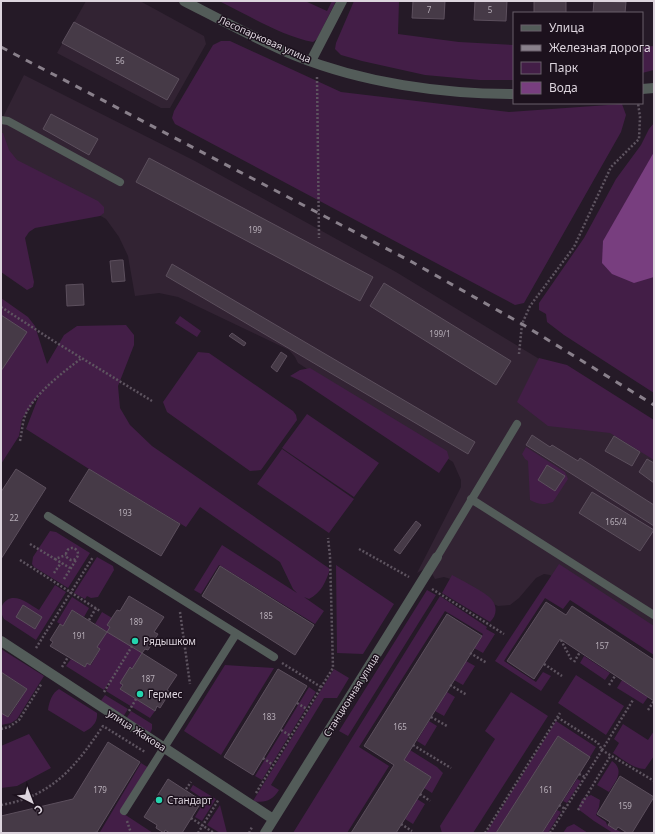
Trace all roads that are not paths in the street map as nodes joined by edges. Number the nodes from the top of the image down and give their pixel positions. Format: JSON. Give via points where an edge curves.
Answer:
{"nodes":[{"id":1,"x":184,"y":1,"type":"edge"},
{"id":2,"x":342,"y":1,"type":"edge"},
{"id":3,"x":311,"y":60,"type":"junction"},
{"id":4,"x":654,"y":88,"type":"edge"},
{"id":5,"x":643,"y":89,"type":"edge"},
{"id":6,"x":513,"y":94,"type":"edge"},
{"id":7,"x":1,"y":120,"type":"edge"},
{"id":8,"x":120,"y":182,"type":"dead end"},
{"id":9,"x":517,"y":424,"type":"dead end"},
{"id":10,"x":471,"y":499,"type":"junction"},
{"id":11,"x":48,"y":516,"type":"dead end"},
{"id":12,"x":437,"y":557,"type":"joint"},
{"id":13,"x":654,"y":615,"type":"edge"},
{"id":14,"x":236,"y":634,"type":"junction"},
{"id":15,"x":1,"y":641,"type":"edge"},
{"id":16,"x":274,"y":657,"type":"road end"},
{"id":17,"x":164,"y":748,"type":"junction"},
{"id":18,"x":124,"y":811,"type":"dead end"},
{"id":19,"x":273,"y":819,"type":"junction"},
{"id":20,"x":265,"y":833,"type":"edge"}],
"edges":[{"from":1,"to":3,"type":"street","name":"Лесопарковая улица","via":[[245,32]]},
{"from":2,"to":3,"type":"street"},
{"from":3,"to":6,"type":"street","name":"Лесопарковая улица","via":[[366,78],[423,89]]},
{"from":4,"to":5,"type":"street"},
{"from":7,"to":8,"type":"lane","via":[[8,121]]},
{"from":9,"to":10,"type":"lane"},
{"from":10,"to":12,"type":"lane"},
{"from":10,"to":13,"type":"lane"},
{"from":11,"to":14,"type":"lane"},
{"from":12,"to":19,"type":"street","name":"Станционная улица"},
{"from":14,"to":16,"type":"lane"},
{"from":14,"to":17,"type":"lane"},
{"from":15,"to":17,"type":"street","name":"улица Жакова"},
{"from":17,"to":18,"type":"lane"},
{"from":17,"to":19,"type":"street","name":"улица Жакова"},
{"from":19,"to":20,"type":"street","name":"Станционная улица"}]}
